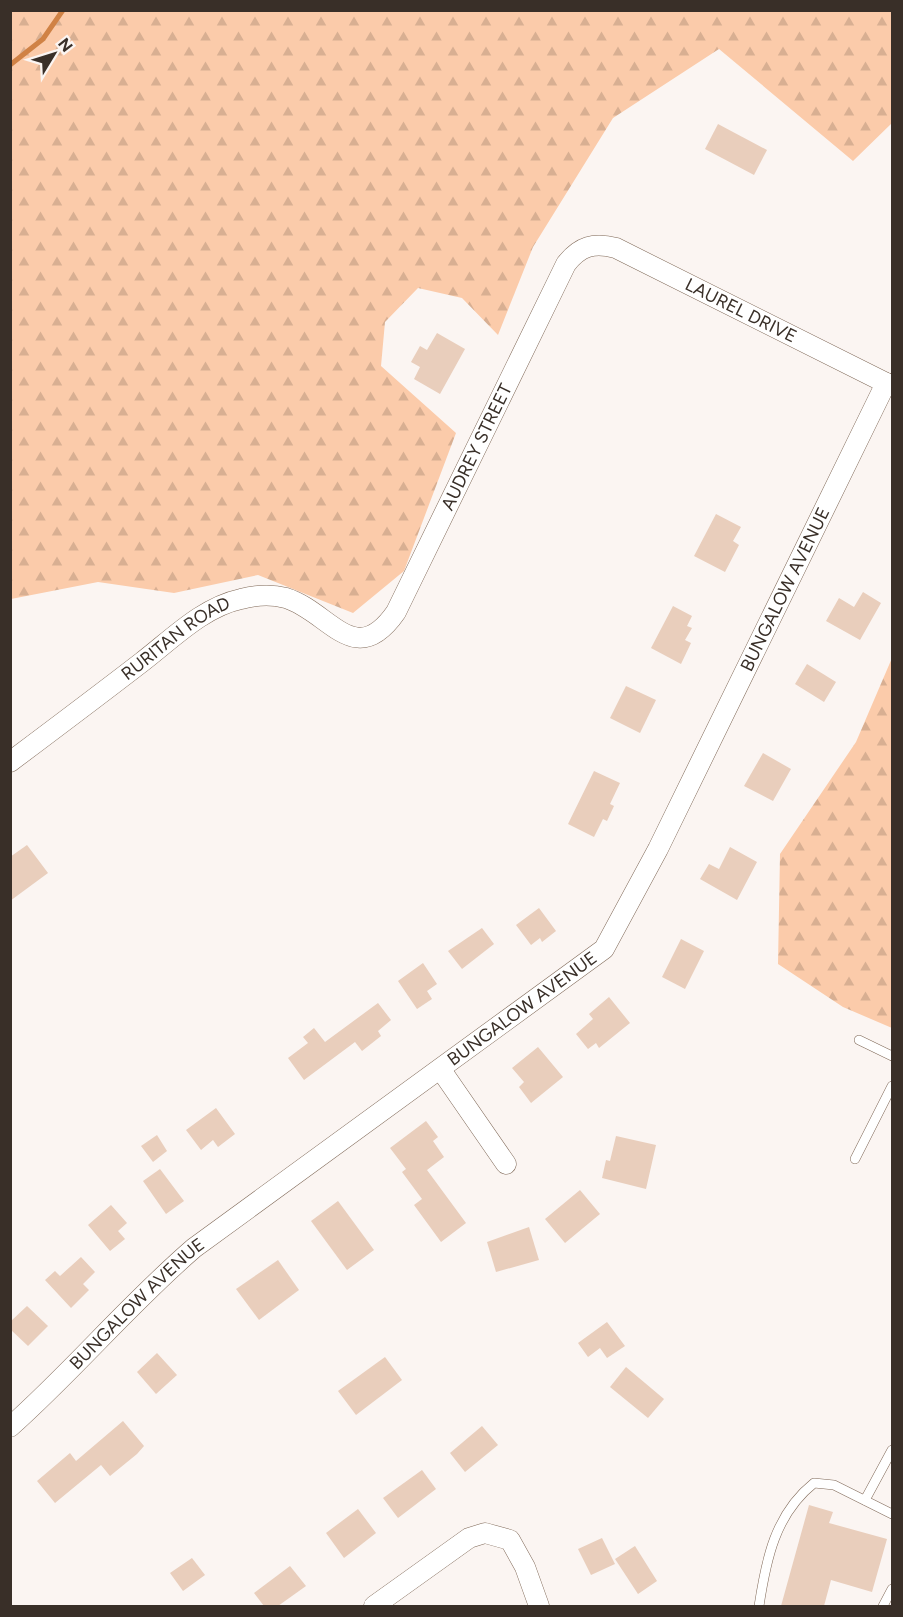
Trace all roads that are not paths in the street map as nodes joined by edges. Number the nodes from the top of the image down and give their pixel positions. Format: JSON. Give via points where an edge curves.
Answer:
{"nodes":[{"id":1,"x":587,"y":246,"type":"joint"},
{"id":2,"x":889,"y":384,"type":"edge"},
{"id":3,"x":358,"y":640,"type":"joint"},
{"id":4,"x":10,"y":762,"type":"edge"},
{"id":5,"x":859,"y":1040,"type":"dead end"},
{"id":6,"x":892,"y":1056,"type":"edge"},
{"id":7,"x":441,"y":1070,"type":"junction"},
{"id":8,"x":892,"y":1086,"type":"edge"},
{"id":9,"x":855,"y":1159,"type":"dead end"},
{"id":10,"x":506,"y":1164,"type":"dead end"},
{"id":11,"x":10,"y":1427,"type":"edge"},
{"id":12,"x":892,"y":1450,"type":"edge"},
{"id":13,"x":865,"y":1500,"type":"junction"},
{"id":14,"x":892,"y":1514,"type":"edge"},
{"id":15,"x":892,"y":1589,"type":"edge"},
{"id":16,"x":374,"y":1606,"type":"edge"},
{"id":17,"x":539,"y":1606,"type":"edge"},
{"id":18,"x":759,"y":1606,"type":"edge"},
{"id":19,"x":883,"y":1606,"type":"edge"}],
"edges":[{"from":1,"to":2,"type":"street","name":"LAUREL DRIVE","via":[[601,243],[616,248]]},
{"from":1,"to":3,"type":"street","name":"AUDREY STREET","via":[[566,264],[396,612],[380,632]]},
{"from":2,"to":7,"type":"street","name":"BUNGALOW AVENUE","via":[[658,849],[604,949]]},
{"from":3,"to":4,"type":"street","name":"RURITAN ROAD","via":[[286,598],[264,594],[227,602],[193,623]]},
{"from":5,"to":6,"type":"lane"},
{"from":7,"to":10,"type":"street"},
{"from":7,"to":11,"type":"street","name":"BUNGALOW AVENUE","via":[[194,1248]]},
{"from":8,"to":9,"type":"lane"},
{"from":12,"to":13,"type":"lane"},
{"from":13,"to":14,"type":"lane"},
{"from":13,"to":18,"type":"lane","via":[[823,1482],[814,1483],[804,1492],[774,1536]]},
{"from":15,"to":19,"type":"lane"},
{"from":16,"to":17,"type":"street","via":[[469,1539],[485,1533],[510,1540]]}]}
